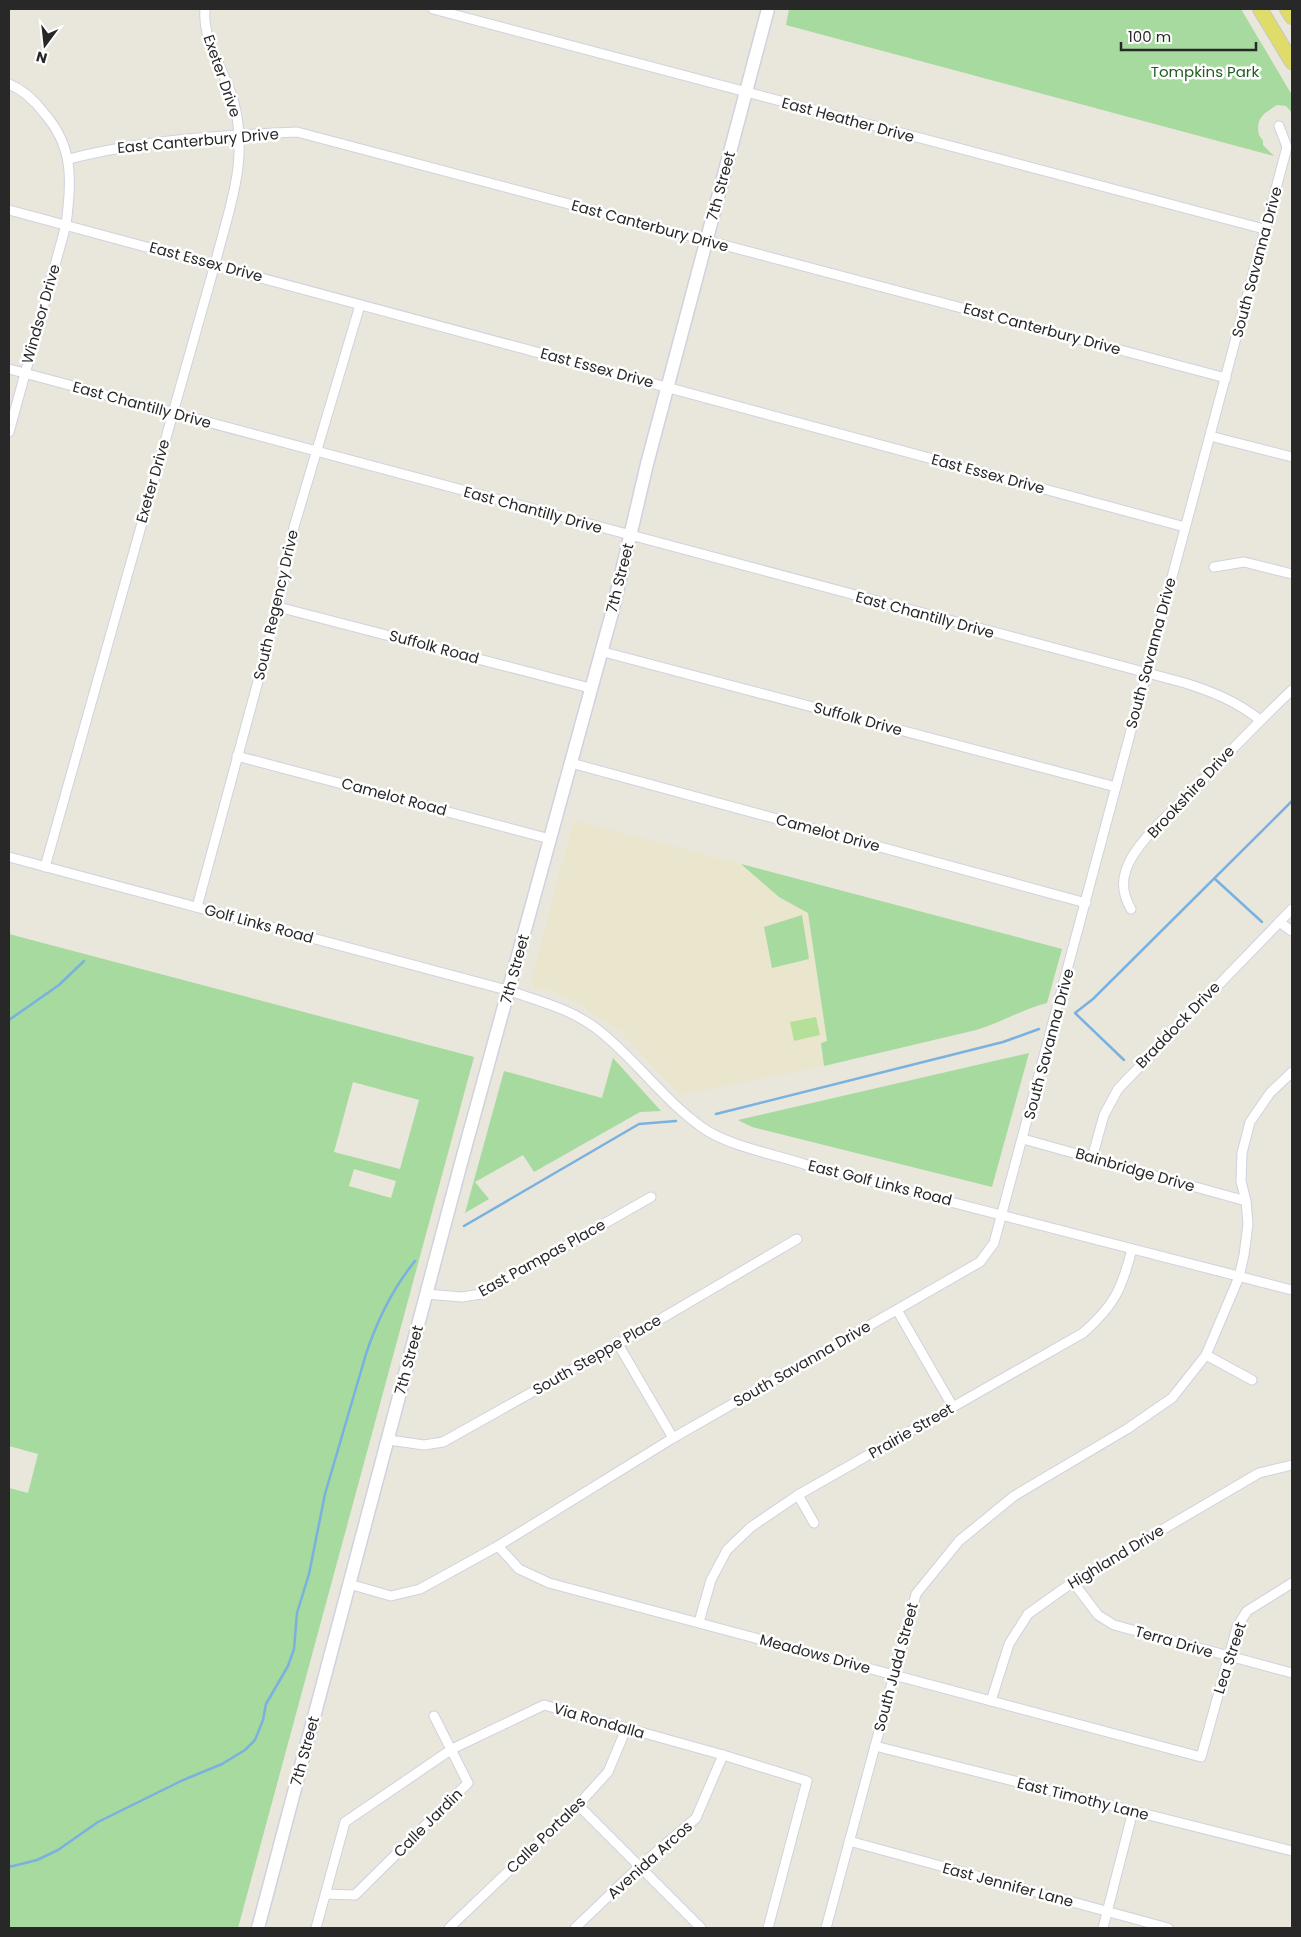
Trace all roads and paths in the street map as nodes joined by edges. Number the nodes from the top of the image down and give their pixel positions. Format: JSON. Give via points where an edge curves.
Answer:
{"nodes":[{"id":1,"x":205,"y":9,"type":"edge"},
{"id":2,"x":433,"y":9,"type":"edge"},
{"id":3,"x":768,"y":9,"type":"edge"},
{"id":4,"x":1260,"y":9,"type":"edge"},
{"id":5,"x":1287,"y":9,"type":"edge"},
{"id":6,"x":1292,"y":17,"type":"edge"},
{"id":7,"x":1292,"y":62,"type":"edge"},
{"id":8,"x":9,"y":84,"type":"edge"},
{"id":9,"x":746,"y":93,"type":"junction"},
{"id":10,"x":1279,"y":126,"type":"dead end"},
{"id":11,"x":240,"y":134,"type":"junction"},
{"id":12,"x":69,"y":159,"type":"junction"},
{"id":13,"x":9,"y":210,"type":"edge"},
{"id":14,"x":66,"y":225,"type":"junction"},
{"id":15,"x":1264,"y":229,"type":"junction"},
{"id":16,"x":706,"y":241,"type":"junction"},
{"id":17,"x":215,"y":264,"type":"junction"},
{"id":18,"x":360,"y":305,"type":"junction"},
{"id":19,"x":9,"y":369,"type":"edge"},
{"id":20,"x":25,"y":373,"type":"junction"},
{"id":21,"x":1226,"y":378,"type":"junction"},
{"id":22,"x":668,"y":387,"type":"junction"},
{"id":23,"x":172,"y":414,"type":"junction"},
{"id":24,"x":9,"y":432,"type":"edge"},
{"id":25,"x":1210,"y":436,"type":"junction"},
{"id":26,"x":316,"y":451,"type":"junction"},
{"id":27,"x":1292,"y":457,"type":"edge"},
{"id":28,"x":1185,"y":527,"type":"junction"},
{"id":29,"x":631,"y":536,"type":"junction"},
{"id":30,"x":1214,"y":567,"type":"dead end"},
{"id":31,"x":1292,"y":574,"type":"edge"},
{"id":32,"x":278,"y":607,"type":"junction"},
{"id":33,"x":600,"y":651,"type":"junction"},
{"id":34,"x":1145,"y":674,"type":"junction"},
{"id":35,"x":590,"y":688,"type":"junction"},
{"id":36,"x":1292,"y":690,"type":"edge"},
{"id":37,"x":1260,"y":720,"type":"junction"},
{"id":38,"x":238,"y":756,"type":"junction"},
{"id":39,"x":571,"y":762,"type":"junction"},
{"id":40,"x":1116,"y":787,"type":"junction"},
{"id":41,"x":550,"y":838,"type":"junction"},
{"id":42,"x":9,"y":857,"type":"edge"},
{"id":43,"x":45,"y":867,"type":"junction"},
{"id":44,"x":1086,"y":903,"type":"junction"},
{"id":45,"x":197,"y":907,"type":"junction"},
{"id":46,"x":1131,"y":909,"type":"dead end"},
{"id":47,"x":1292,"y":909,"type":"edge"},
{"id":48,"x":1279,"y":922,"type":"junction"},
{"id":49,"x":1292,"y":932,"type":"edge"},
{"id":50,"x":510,"y":991,"type":"junction"},
{"id":51,"x":1292,"y":1072,"type":"edge"},
{"id":52,"x":1024,"y":1139,"type":"junction"},
{"id":53,"x":1092,"y":1158,"type":"junction"},
{"id":54,"x":652,"y":1197,"type":"dead end"},
{"id":55,"x":1246,"y":1201,"type":"junction"},
{"id":56,"x":1003,"y":1215,"type":"junction"},
{"id":57,"x":797,"y":1239,"type":"dead end"},
{"id":58,"x":1132,"y":1249,"type":"junction"},
{"id":59,"x":1239,"y":1277,"type":"junction"},
{"id":60,"x":1292,"y":1290,"type":"edge"},
{"id":61,"x":426,"y":1294,"type":"junction"},
{"id":62,"x":897,"y":1310,"type":"junction"},
{"id":63,"x":618,"y":1344,"type":"junction"},
{"id":64,"x":1206,"y":1355,"type":"junction"},
{"id":65,"x":1252,"y":1380,"type":"dead end"},
{"id":66,"x":953,"y":1407,"type":"junction"},
{"id":67,"x":673,"y":1438,"type":"junction"},
{"id":68,"x":388,"y":1440,"type":"junction"},
{"id":69,"x":1292,"y":1464,"type":"edge"},
{"id":70,"x":798,"y":1495,"type":"junction"},
{"id":71,"x":814,"y":1523,"type":"dead end"},
{"id":72,"x":498,"y":1546,"type":"junction"},
{"id":73,"x":1073,"y":1582,"type":"junction"},
{"id":74,"x":1292,"y":1582,"type":"edge"},
{"id":75,"x":349,"y":1584,"type":"junction"},
{"id":76,"x":699,"y":1622,"type":"junction"},
{"id":77,"x":1229,"y":1657,"type":"junction"},
{"id":78,"x":1292,"y":1673,"type":"edge"},
{"id":79,"x":893,"y":1675,"type":"junction"},
{"id":80,"x":992,"y":1701,"type":"junction"},
{"id":81,"x":434,"y":1716,"type":"dead end"},
{"id":82,"x":626,"y":1729,"type":"junction"},
{"id":83,"x":875,"y":1746,"type":"junction"},
{"id":84,"x":452,"y":1749,"type":"junction"},
{"id":85,"x":723,"y":1755,"type":"junction"},
{"id":86,"x":1201,"y":1757,"type":"joint"},
{"id":87,"x":578,"y":1805,"type":"junction"},
{"id":88,"x":1133,"y":1811,"type":"junction"},
{"id":89,"x":849,"y":1841,"type":"junction"},
{"id":90,"x":1292,"y":1852,"type":"edge"},
{"id":91,"x":640,"y":1866,"type":"junction"},
{"id":92,"x":326,"y":1894,"type":"junction"},
{"id":93,"x":1107,"y":1912,"type":"junction"},
{"id":94,"x":258,"y":1928,"type":"edge"},
{"id":95,"x":316,"y":1928,"type":"edge"},
{"id":96,"x":450,"y":1928,"type":"edge"},
{"id":97,"x":576,"y":1928,"type":"edge"},
{"id":98,"x":701,"y":1928,"type":"edge"},
{"id":99,"x":768,"y":1928,"type":"edge"},
{"id":100,"x":826,"y":1928,"type":"edge"},
{"id":101,"x":1103,"y":1928,"type":"edge"},
{"id":102,"x":1168,"y":1928,"type":"edge"}],
"edges":[{"from":1,"to":11,"type":"street","name":"Exeter Drive","via":[[203,24],[234,102]]},
{"from":2,"to":9,"type":"street","name":"East Heather Drive"},
{"from":3,"to":9,"type":"main road","name":"7th Street"},
{"from":4,"to":7,"type":"main road"},
{"from":5,"to":6,"type":"main road"},
{"from":8,"to":12,"type":"street","name":"Windsor Drive","via":[[38,105],[58,129]]},
{"from":9,"to":15,"type":"street","name":"East Heather Drive"},
{"from":9,"to":16,"type":"main road","name":"7th Street"},
{"from":10,"to":15,"type":"street","name":"South Savanna Drive","via":[[1288,147]]},
{"from":11,"to":12,"type":"street","name":"East Canterbury Drive","via":[[113,148]]},
{"from":11,"to":16,"type":"street","name":"East Canterbury Drive","via":[[297,132]]},
{"from":11,"to":17,"type":"street","name":"Exeter Drive","via":[[240,165]]},
{"from":12,"to":14,"type":"street","name":"Windsor Drive"},
{"from":13,"to":14,"type":"street","name":"East Essex Drive"},
{"from":14,"to":17,"type":"street","name":"East Essex Drive"},
{"from":14,"to":20,"type":"street","name":"Windsor Drive"},
{"from":15,"to":21,"type":"street","name":"South Savanna Drive"},
{"from":16,"to":21,"type":"street","name":"East Canterbury Drive"},
{"from":16,"to":22,"type":"main road","name":"7th Street"},
{"from":17,"to":18,"type":"street","name":"East Essex Drive"},
{"from":17,"to":23,"type":"street","name":"Exeter Drive"},
{"from":18,"to":22,"type":"street","name":"East Essex Drive"},
{"from":18,"to":26,"type":"street","name":"South Regency Drive"},
{"from":19,"to":20,"type":"street","name":"East Chantilly Drive"},
{"from":20,"to":23,"type":"street","name":"East Chantilly Drive"},
{"from":20,"to":24,"type":"street","name":"Windsor Drive"},
{"from":21,"to":25,"type":"street","name":"South Savanna Drive"},
{"from":22,"to":28,"type":"street","name":"East Essex Drive"},
{"from":22,"to":29,"type":"main road","name":"7th Street"},
{"from":23,"to":26,"type":"street","name":"East Chantilly Drive"},
{"from":23,"to":43,"type":"street","name":"Exeter Drive"},
{"from":25,"to":27,"type":"street"},
{"from":25,"to":28,"type":"street","name":"South Savanna Drive"},
{"from":26,"to":29,"type":"street","name":"East Chantilly Drive"},
{"from":26,"to":32,"type":"street","name":"South Regency Drive","via":[[294,527]]},
{"from":28,"to":34,"type":"street","name":"South Savanna Drive"},
{"from":29,"to":33,"type":"main road","name":"7th Street"},
{"from":29,"to":34,"type":"street","name":"East Chantilly Drive"},
{"from":30,"to":31,"type":"street","via":[[1244,562]]},
{"from":32,"to":35,"type":"street","name":"Suffolk Road"},
{"from":32,"to":38,"type":"street","name":"South Regency Drive"},
{"from":33,"to":35,"type":"main road","name":"7th Street"},
{"from":33,"to":40,"type":"street","name":"Suffolk Drive"},
{"from":34,"to":37,"type":"street","name":"East Chantilly Drive","via":[[1220,694]]},
{"from":34,"to":40,"type":"street","name":"South Savanna Drive"},
{"from":35,"to":39,"type":"main road","name":"7th Street"},
{"from":36,"to":37,"type":"street","name":"Brookshire Drive"},
{"from":37,"to":46,"type":"street","name":"Brookshire Drive","via":[[1161,822],[1132,857],[1125,871],[1124,897]]},
{"from":38,"to":41,"type":"street","name":"Camelot Road"},
{"from":38,"to":45,"type":"street","name":"South Regency Drive"},
{"from":39,"to":41,"type":"main road","name":"7th Street"},
{"from":39,"to":44,"type":"street","name":"Camelot Drive"},
{"from":40,"to":44,"type":"street","name":"South Savanna Drive"},
{"from":41,"to":50,"type":"main road","name":"7th Street"},
{"from":42,"to":43,"type":"street","name":"Golf Links Road"},
{"from":43,"to":45,"type":"street","name":"Golf Links Road"},
{"from":44,"to":52,"type":"street","name":"South Savanna Drive"},
{"from":45,"to":50,"type":"street","name":"Golf Links Road"},
{"from":47,"to":48,"type":"street","name":"Braddock Drive"},
{"from":48,"to":49,"type":"street"},
{"from":48,"to":53,"type":"street","name":"Braddock Drive","via":[[1118,1089],[1104,1114]]},
{"from":50,"to":56,"type":"street","name":"East Golf Links Road","via":[[559,1008],[596,1028],[678,1109],[705,1129],[742,1145],[807,1165]]},
{"from":50,"to":61,"type":"main road","name":"7th Street"},
{"from":51,"to":55,"type":"street","name":"South Judd Street","via":[[1270,1093],[1250,1122],[1242,1153],[1241,1181]]},
{"from":52,"to":53,"type":"street","name":"Bainbridge Drive"},
{"from":52,"to":56,"type":"street","name":"South Savanna Drive"},
{"from":53,"to":55,"type":"street","name":"Bainbridge Drive"},
{"from":54,"to":61,"type":"street","name":"East Pampas Place","via":[[481,1294],[462,1297]]},
{"from":55,"to":59,"type":"street","name":"South Judd Street","via":[[1248,1224]]},
{"from":56,"to":58,"type":"street","name":"East Golf Links Road"},
{"from":56,"to":62,"type":"street","name":"South Savanna Drive","via":[[994,1243],[980,1262]]},
{"from":57,"to":63,"type":"street","name":"South Steppe Place"},
{"from":58,"to":59,"type":"street","name":"East Golf Links Road"},
{"from":58,"to":66,"type":"street","name":"Prairie Street","via":[[1124,1280],[1105,1314],[1084,1333]]},
{"from":59,"to":60,"type":"street","name":"East Golf Links Road"},
{"from":59,"to":64,"type":"street","name":"South Judd Street"},
{"from":61,"to":68,"type":"main road","name":"7th Street"},
{"from":62,"to":66,"type":"street"},
{"from":62,"to":67,"type":"street","name":"South Savanna Drive"},
{"from":63,"to":67,"type":"street"},
{"from":63,"to":68,"type":"street","name":"South Steppe Place","via":[[443,1442],[424,1445]]},
{"from":64,"to":65,"type":"street"},
{"from":64,"to":79,"type":"street","name":"South Judd Street","via":[[1172,1398],[1127,1429],[1014,1496],[959,1541],[916,1594]]},
{"from":66,"to":70,"type":"street","name":"Prairie Street"},
{"from":67,"to":72,"type":"street","name":"South Savanna Drive"},
{"from":68,"to":75,"type":"main road","name":"7th Street"},
{"from":69,"to":73,"type":"street","name":"Highland Drive","via":[[1260,1473]]},
{"from":70,"to":71,"type":"street"},
{"from":70,"to":76,"type":"street","name":"Prairie Street","via":[[751,1527],[727,1550],[710,1580]]},
{"from":72,"to":75,"type":"street","name":"South Savanna Drive","via":[[405,1594],[391,1596]]},
{"from":72,"to":76,"type":"street","name":"Meadows Drive","via":[[519,1569],[548,1584]]},
{"from":73,"to":77,"type":"street","name":"Terra Drive","via":[[1098,1615],[1114,1625]]},
{"from":73,"to":80,"type":"street","name":"Highland Drive","via":[[1028,1614],[1009,1644]]},
{"from":74,"to":77,"type":"street","name":"Lea Street","via":[[1247,1611],[1237,1626]]},
{"from":75,"to":94,"type":"main road","name":"7th Street"},
{"from":76,"to":79,"type":"street","name":"Meadows Drive"},
{"from":77,"to":78,"type":"street","name":"Terra Drive"},
{"from":77,"to":86,"type":"street","name":"Lea Street"},
{"from":79,"to":80,"type":"street","name":"Meadows Drive"},
{"from":79,"to":83,"type":"street","name":"South Judd Street"},
{"from":80,"to":86,"type":"street","name":"Meadows Drive"},
{"from":81,"to":84,"type":"street","name":"Calle Jardin"},
{"from":82,"to":84,"type":"street","name":"Via Rondalla","via":[[544,1705]]},
{"from":82,"to":85,"type":"street","name":"Via Rondalla"},
{"from":82,"to":87,"type":"street","name":"Calle Portales","via":[[608,1772]]},
{"from":83,"to":88,"type":"street","name":"East Timothy Lane"},
{"from":83,"to":89,"type":"street","name":"South Judd Street"},
{"from":84,"to":92,"type":"street","name":"Via Rondalla","via":[[345,1822]]},
{"from":84,"to":92,"type":"street","name":"Calle Jardin","via":[[468,1783],[355,1895]]},
{"from":85,"to":91,"type":"street","name":"Avenida Arcos","via":[[696,1818]]},
{"from":85,"to":99,"type":"street","name":"Via Rondalla","via":[[807,1781]]},
{"from":87,"to":91,"type":"street"},
{"from":87,"to":96,"type":"street","name":"Calle Portales"},
{"from":88,"to":90,"type":"street","name":"East Timothy Lane"},
{"from":88,"to":93,"type":"street"},
{"from":89,"to":93,"type":"street","name":"East Jennifer Lane"},
{"from":89,"to":100,"type":"street","name":"South Judd Street"},
{"from":91,"to":97,"type":"street","name":"Avenida Arcos"},
{"from":91,"to":98,"type":"street"},
{"from":92,"to":95,"type":"street","name":"Via Rondalla"},
{"from":93,"to":101,"type":"street"},
{"from":93,"to":102,"type":"street","name":"East Jennifer Lane"}]}
